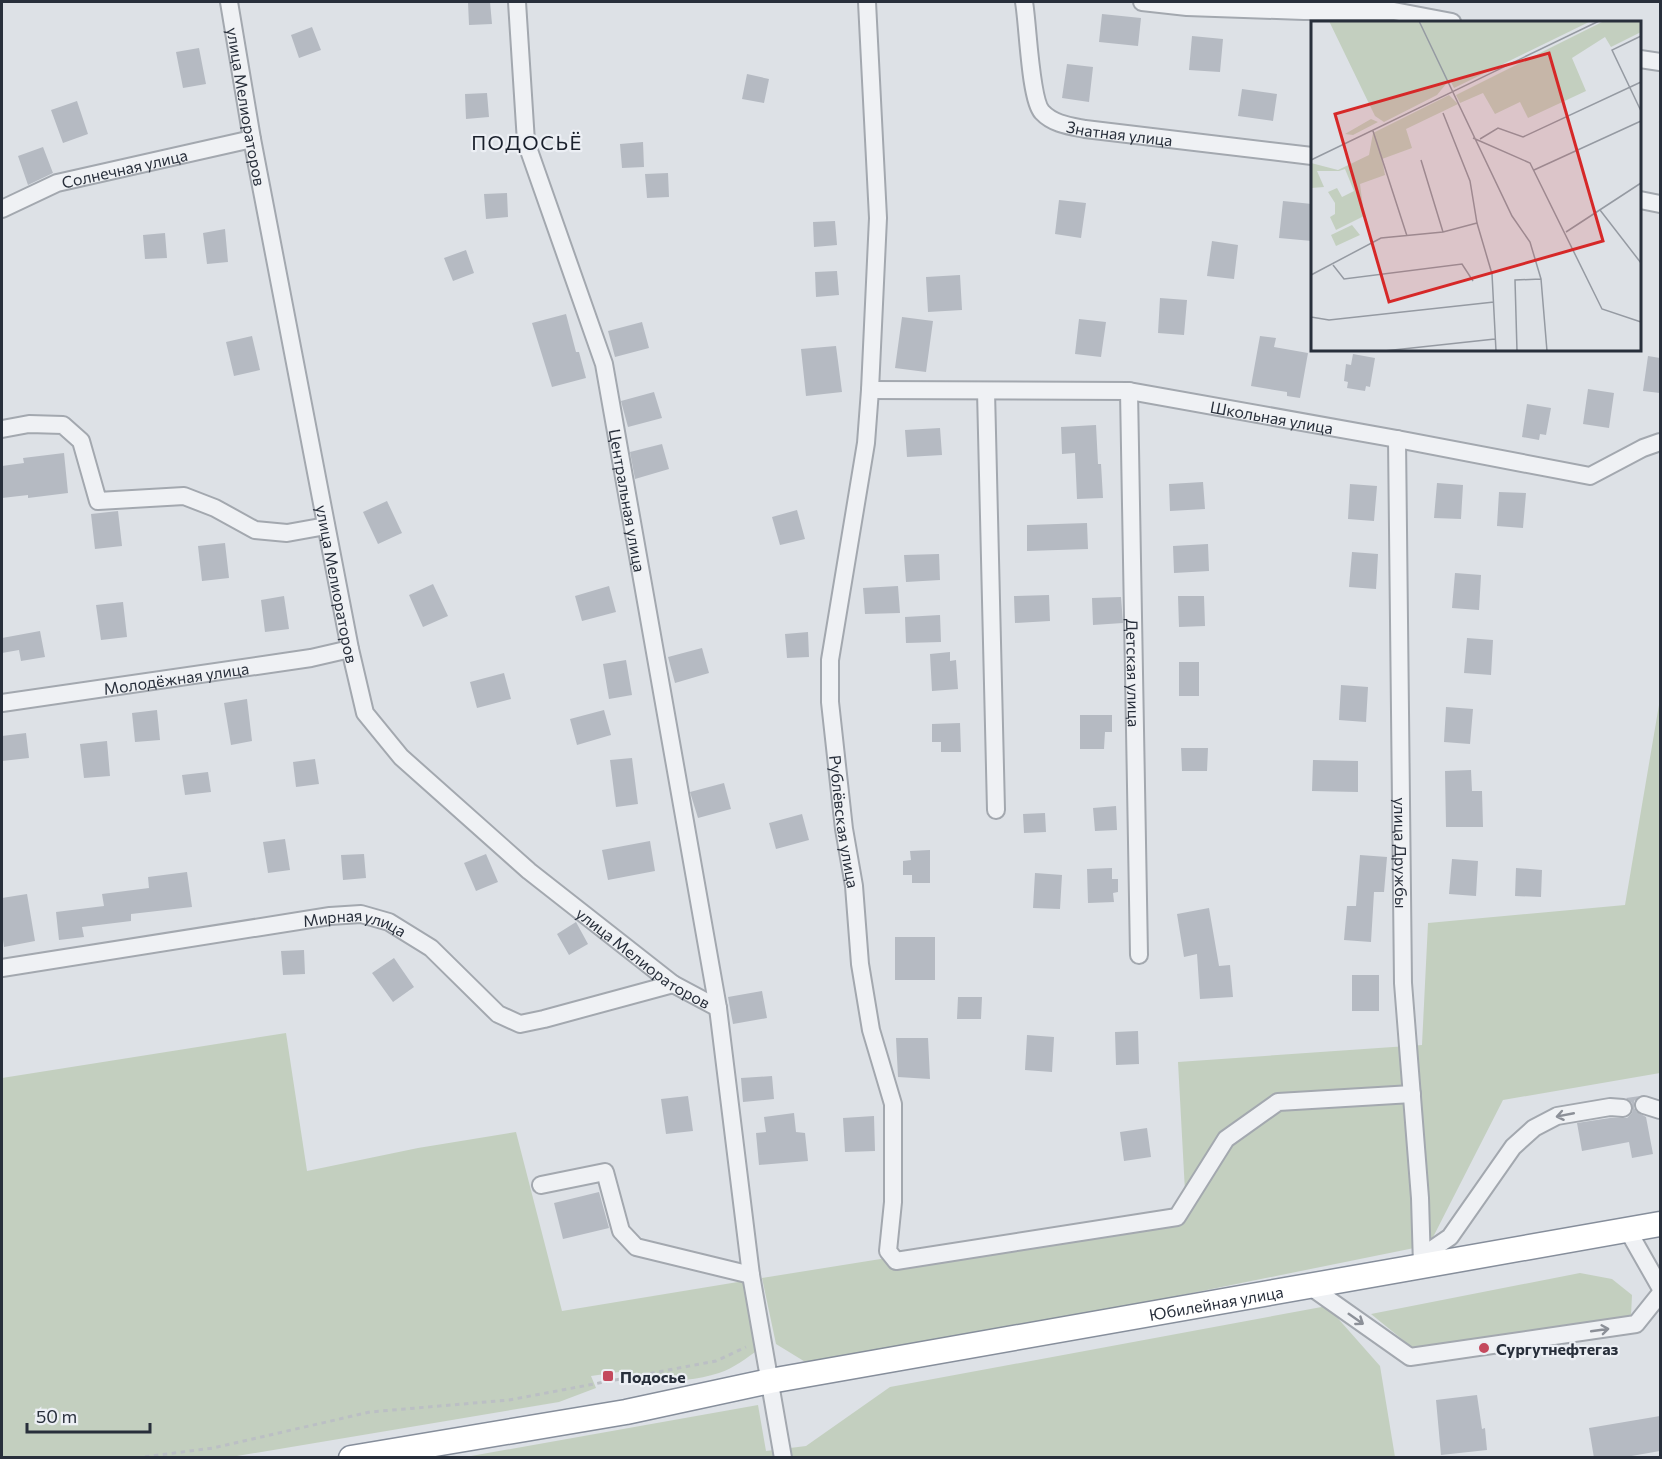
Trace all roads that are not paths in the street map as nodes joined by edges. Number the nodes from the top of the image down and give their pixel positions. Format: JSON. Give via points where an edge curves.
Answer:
{"nodes":[{"id":1,"x":229,"y":2,"type":"edge"},
{"id":2,"x":517,"y":2,"type":"edge"},
{"id":3,"x":867,"y":2,"type":"edge"},
{"id":4,"x":1024,"y":2,"type":"edge"},
{"id":5,"x":1142,"y":2,"type":"edge"},
{"id":6,"x":1447,"y":21,"type":"edge"},
{"id":7,"x":1641,"y":59,"type":"edge"},
{"id":8,"x":1660,"y":62,"type":"edge"},
{"id":9,"x":252,"y":139,"type":"junction"},
{"id":10,"x":1311,"y":156,"type":"edge"},
{"id":11,"x":1641,"y":200,"type":"edge"},
{"id":12,"x":1660,"y":204,"type":"edge"},
{"id":13,"x":2,"y":209,"type":"edge"},
{"id":14,"x":870,"y":390,"type":"junction"},
{"id":15,"x":986,"y":391,"type":"junction"},
{"id":16,"x":1130,"y":391,"type":"junction"},
{"id":17,"x":2,"y":429,"type":"edge"},
{"id":18,"x":1397,"y":439,"type":"junction"},
{"id":19,"x":1660,"y":442,"type":"edge"},
{"id":20,"x":326,"y":526,"type":"junction"},
{"id":21,"x":350,"y":649,"type":"junction"},
{"id":22,"x":2,"y":703,"type":"edge"},
{"id":23,"x":996,"y":810,"type":"dead end"},
{"id":24,"x":1139,"y":955,"type":"dead end"},
{"id":25,"x":2,"y":968,"type":"edge"},
{"id":26,"x":673,"y":984,"type":"junction"},
{"id":27,"x":718,"y":1008,"type":"junction"},
{"id":28,"x":1412,"y":1094,"type":"junction"},
{"id":29,"x":1644,"y":1105,"type":"dead end"},
{"id":30,"x":1623,"y":1108,"type":"dead end"},
{"id":31,"x":1660,"y":1110,"type":"edge"},
{"id":32,"x":541,"y":1185,"type":"dead end"},
{"id":33,"x":1660,"y":1224,"type":"edge"},
{"id":34,"x":1627,"y":1229,"type":"junction"},
{"id":35,"x":1422,"y":1265,"type":"junction"},
{"id":36,"x":751,"y":1275,"type":"junction"},
{"id":37,"x":1308,"y":1285,"type":"junction"},
{"id":38,"x":1660,"y":1287,"type":"edge"},
{"id":39,"x":1660,"y":1294,"type":"edge"},
{"id":40,"x":770,"y":1381,"type":"junction"},
{"id":41,"x":351,"y":1458,"type":"edge"},
{"id":42,"x":783,"y":1458,"type":"edge"}],
"edges":[{"from":1,"to":9,"type":"street","name":"улица Мелиораторов"},
{"from":2,"to":27,"type":"street","name":"Центральная улица","via":[[526,142],[604,364]]},
{"from":3,"to":14,"type":"street","name":"Рублёвская улица","via":[[878,218]]},
{"from":4,"to":10,"type":"street","name":"Знатная улица","via":[[1034,91],[1041,111],[1060,124]]},
{"from":5,"to":6,"type":"street","via":[[1233,9],[1394,11]]},
{"from":7,"to":8,"type":"street"},
{"from":9,"to":13,"type":"street","name":"Солнечная улица","via":[[57,183]]},
{"from":9,"to":20,"type":"street","name":"улица Мелиораторов"},
{"from":11,"to":12,"type":"street"},
{"from":14,"to":15,"type":"street","name":"Школьная улица"},
{"from":14,"to":28,"type":"street","name":"Рублёвская улица","via":[[866,443],[830,660],[830,702],[860,964],[871,1030],[893,1104],[893,1202],[888,1251],[896,1261],[1177,1217],[1226,1139],[1278,1102]]},
{"from":15,"to":16,"type":"street","name":"Школьная улица"},
{"from":15,"to":23,"type":"street"},
{"from":16,"to":18,"type":"street","name":"Школьная улица"},
{"from":16,"to":24,"type":"street","name":"Детская улица"},
{"from":17,"to":20,"type":"street","via":[[63,424],[81,441],[98,501],[184,496],[255,530],[287,533]]},
{"from":18,"to":19,"type":"street","name":"Школьная улица","via":[[1590,476]]},
{"from":18,"to":28,"type":"street","name":"улица Дружбы","via":[[1403,983]]},
{"from":20,"to":21,"type":"street","name":"улица Мелиораторов"},
{"from":21,"to":22,"type":"street","name":"Молодёжная улица"},
{"from":21,"to":26,"type":"street","name":"улица Мелиораторов","via":[[365,713],[401,757],[529,871]]},
{"from":25,"to":26,"type":"street","name":"Мирная улица","via":[[361,914],[389,922],[431,948],[498,1014],[520,1024]]},
{"from":26,"to":27,"type":"street","name":"улица Мелиораторов"},
{"from":27,"to":36,"type":"street","name":"Центральная улица"},
{"from":28,"to":35,"type":"street","name":"улица Дружбы"},
{"from":29,"to":31,"type":"street"},
{"from":30,"to":35,"type":"street","one_way":true,"via":[[1557,1116],[1534,1128],[1513,1147],[1450,1237],[1431,1250]]},
{"from":32,"to":36,"type":"street","via":[[605,1172],[621,1231],[636,1247]]},
{"from":33,"to":34,"type":"highway","name":"Юбилейная улица"},
{"from":34,"to":35,"type":"highway","name":"Юбилейная улица"},
{"from":34,"to":38,"type":"street"},
{"from":35,"to":37,"type":"highway","name":"Юбилейная улица"},
{"from":36,"to":40,"type":"street","name":"Центральная улица"},
{"from":37,"to":39,"type":"street","one_way":true,"via":[[1410,1357],[1636,1324]]},
{"from":37,"to":40,"type":"highway","name":"Юбилейная улица"},
{"from":40,"to":41,"type":"highway","name":"Юбилейная улица","via":[[626,1412]]},
{"from":40,"to":42,"type":"street","name":"Центральная улица"}]}
